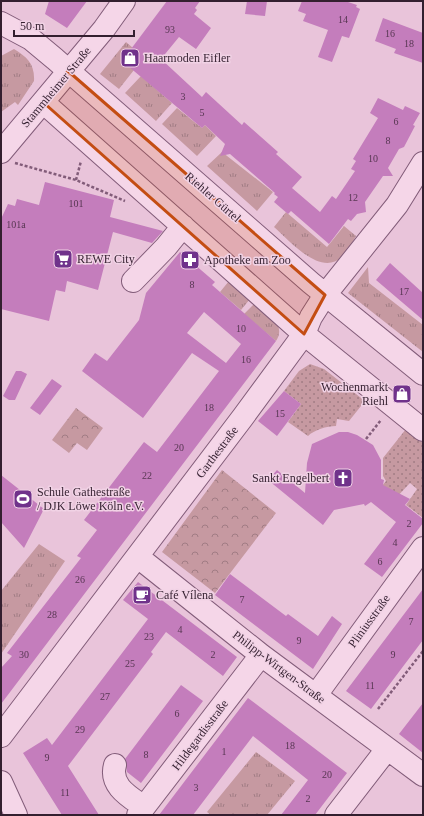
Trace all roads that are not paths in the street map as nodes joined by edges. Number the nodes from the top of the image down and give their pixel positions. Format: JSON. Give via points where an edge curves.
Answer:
{"nodes":[{"id":1,"x":124,"y":1,"type":"edge"},
{"id":2,"x":1,"y":23,"type":"edge"},
{"id":3,"x":68,"y":71,"type":"junction"},
{"id":4,"x":44,"y":103,"type":"junction"},
{"id":5,"x":1,"y":152,"type":"edge"},
{"id":6,"x":423,"y":163,"type":"edge"},
{"id":7,"x":183,"y":226,"type":"junction"},
{"id":8,"x":133,"y":281,"type":"dead end"},
{"id":9,"x":325,"y":295,"type":"junction"},
{"id":10,"x":304,"y":334,"type":"junction"},
{"id":11,"x":423,"y":374,"type":"edge"},
{"id":12,"x":423,"y":430,"type":"edge"},
{"id":13,"x":423,"y":548,"type":"edge"},
{"id":14,"x":138,"y":557,"type":"junction"},
{"id":15,"x":261,"y":655,"type":"junction"},
{"id":16,"x":316,"y":695,"type":"junction"},
{"id":17,"x":1,"y":736,"type":"edge"},
{"id":18,"x":387,"y":749,"type":"junction"},
{"id":19,"x":115,"y":765,"type":"dead end"},
{"id":20,"x":423,"y":775,"type":"edge"},
{"id":21,"x":1,"y":782,"type":"edge"},
{"id":22,"x":141,"y":811,"type":"edge"},
{"id":23,"x":16,"y":815,"type":"edge"},
{"id":24,"x":336,"y":815,"type":"edge"}],
"edges":[{"from":1,"to":3,"type":"street","name":"Stammheimer Straße"},
{"from":2,"to":3,"type":"street","name":"Riehler Gürtel","via":[[34,42]]},
{"from":3,"to":4,"type":"street","name":"Stammheimer Straße"},
{"from":3,"to":9,"type":"street","name":"Riehler Gürtel"},
{"from":4,"to":5,"type":"street","name":"Stammheimer Straße"},
{"from":4,"to":7,"type":"street"},
{"from":6,"to":9,"type":"street","name":"Garthestraße","via":[[398,206]]},
{"from":7,"to":8,"type":"street"},
{"from":7,"to":10,"type":"street"},
{"from":9,"to":10,"type":"street","name":"Garthestraße","via":[[311,316]]},
{"from":9,"to":11,"type":"street","name":"Riehler Gürtel"},
{"from":10,"to":12,"type":"street"},
{"from":10,"to":14,"type":"street","name":"Garthestraße"},
{"from":13,"to":16,"type":"street","name":"Pliniusstraße"},
{"from":14,"to":15,"type":"street","name":"Philipp-Wirtgen-Straße"},
{"from":14,"to":17,"type":"street","name":"Garthestraße"},
{"from":15,"to":16,"type":"street","name":"Philipp-Wirtgen-Straße"},
{"from":15,"to":22,"type":"street","name":"Hildegardisstraße"},
{"from":16,"to":18,"type":"street","name":"Philipp-Wirtgen-Straße"},
{"from":18,"to":20,"type":"street","name":"Philipp-Wirtgen-Straße"},
{"from":18,"to":24,"type":"street"},
{"from":19,"to":22,"type":"street","via":[[114,776],[118,786]]},
{"from":21,"to":23,"type":"street"}]}
